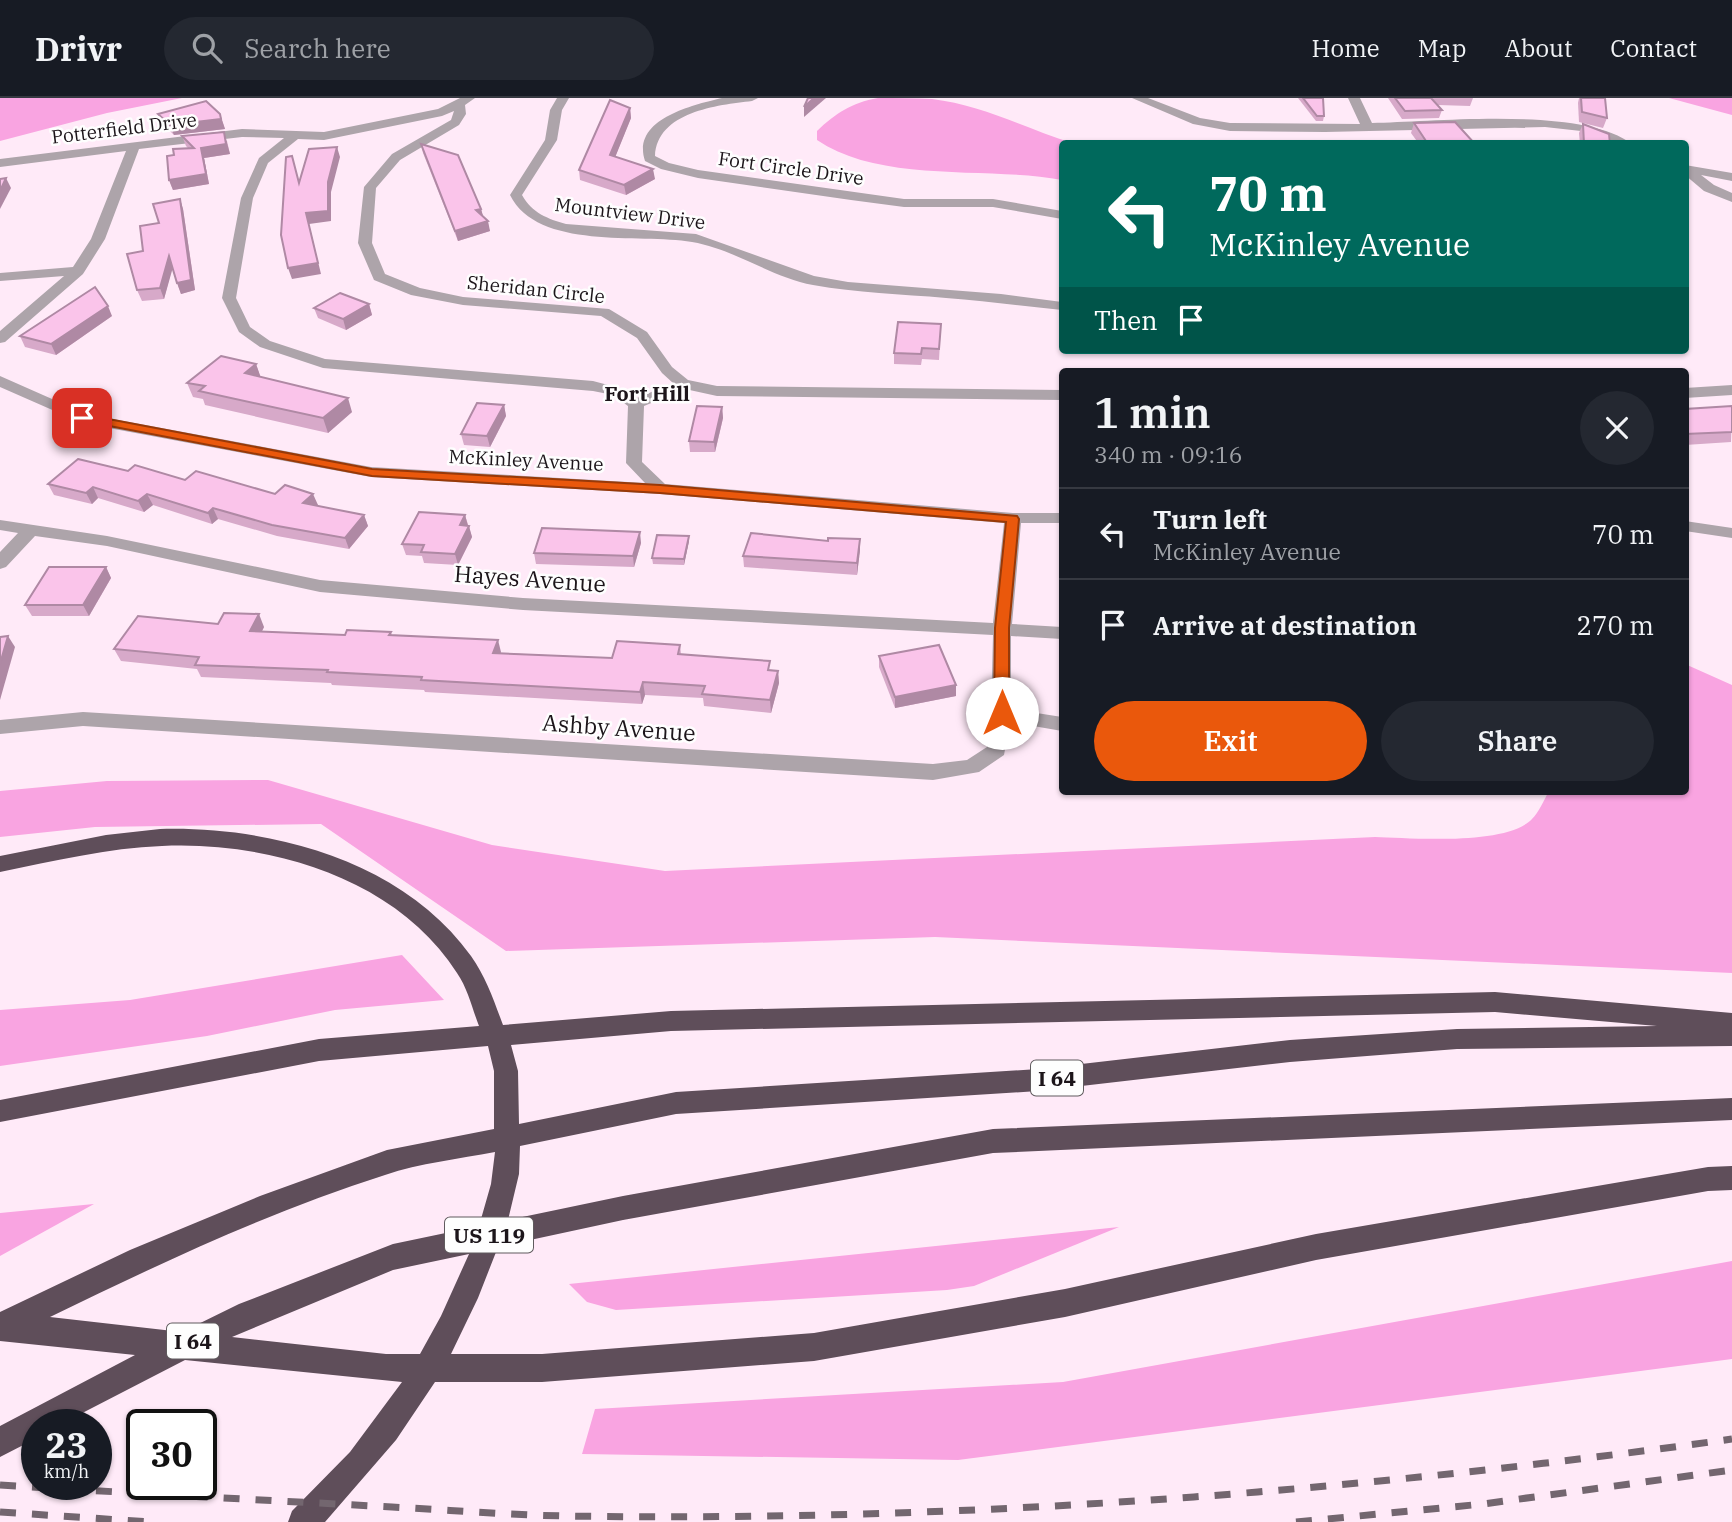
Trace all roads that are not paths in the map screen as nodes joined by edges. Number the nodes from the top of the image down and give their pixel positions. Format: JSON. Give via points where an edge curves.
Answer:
{"nodes":[{"id":1,"x":563,"y":98,"type":"edge"},
{"id":2,"x":752,"y":98,"type":"edge"},
{"id":3,"x":1138,"y":98,"type":"edge"},
{"id":4,"x":1354,"y":98,"type":"edge"},
{"id":5,"x":464,"y":101,"type":"edge"},
{"id":6,"x":1367,"y":126,"type":"junction"},
{"id":7,"x":295,"y":135,"type":"junction"},
{"id":8,"x":1615,"y":140,"type":"edge"},
{"id":9,"x":134,"y":147,"type":"junction"},
{"id":10,"x":0,"y":163,"type":"edge"},
{"id":11,"x":1689,"y":169,"type":"edge"},
{"id":12,"x":1689,"y":171,"type":"edge"},
{"id":13,"x":1732,"y":177,"type":"edge"},
{"id":14,"x":1732,"y":198,"type":"edge"},
{"id":15,"x":1059,"y":214,"type":"edge"},
{"id":16,"x":78,"y":271,"type":"junction"},
{"id":17,"x":0,"y":277,"type":"edge"},
{"id":18,"x":1059,"y":306,"type":"edge"},
{"id":19,"x":0,"y":339,"type":"edge"},
{"id":20,"x":0,"y":381,"type":"edge"},
{"id":21,"x":683,"y":384,"type":"junction"},
{"id":22,"x":1732,"y":390,"type":"edge"},
{"id":23,"x":1689,"y":393,"type":"edge"},
{"id":24,"x":1059,"y":394,"type":"edge"},
{"id":25,"x":636,"y":404,"type":"junction"},
{"id":26,"x":660,"y":489,"type":"junction"},
{"id":27,"x":1059,"y":518,"type":"edge"},
{"id":28,"x":1013,"y":519,"type":"junction"},
{"id":29,"x":0,"y":525,"type":"edge"},
{"id":30,"x":1689,"y":527,"type":"edge"},
{"id":31,"x":30,"y":531,"type":"junction"},
{"id":32,"x":1732,"y":533,"type":"edge"},
{"id":33,"x":0,"y":563,"type":"edge"},
{"id":34,"x":1002,"y":628,"type":"junction"},
{"id":35,"x":1059,"y":633,"type":"edge"},
{"id":36,"x":1002,"y":713,"type":"junction"},
{"id":37,"x":1059,"y":723,"type":"edge"},
{"id":38,"x":0,"y":727,"type":"edge"},
{"id":39,"x":0,"y":864,"type":"edge"},
{"id":40,"x":1732,"y":1023,"type":"edge"},
{"id":41,"x":1732,"y":1036,"type":"edge"},
{"id":42,"x":1732,"y":1109,"type":"edge"},
{"id":43,"x":0,"y":1111,"type":"edge"},
{"id":44,"x":1732,"y":1178,"type":"edge"},
{"id":45,"x":0,"y":1326,"type":"edge"},
{"id":46,"x":0,"y":1442,"type":"edge"},
{"id":47,"x":303,"y":1522,"type":"edge"}],
"edges":[{"from":1,"to":18,"type":"street","name":"Mountview Drive","via":[[551,140],[516,195],[529,215],[544,222],[565,228],[696,238],[811,280]]},
{"from":2,"to":15,"type":"street","name":"Fort Circle Drive","via":[[725,100],[678,116],[649,138],[649,158],[698,174],[838,195],[904,203],[993,203]]},
{"from":3,"to":6,"type":"street","via":[[1197,121],[1230,127]]},
{"from":4,"to":6,"type":"street"},
{"from":5,"to":7,"type":"street","name":"Potterfield Drive","via":[[442,112],[380,126],[324,136]]},
{"from":5,"to":21,"type":"street","name":"Sheridan Circle","via":[[455,122],[396,157],[370,187],[365,243],[379,277],[416,292],[463,301],[604,312],[642,335]]},
{"from":6,"to":8,"type":"street","via":[[1545,122],[1583,128]]},
{"from":7,"to":9,"type":"street","name":"Potterfield Drive","via":[[243,133]]},
{"from":7,"to":25,"type":"street","via":[[263,161],[247,198],[229,298],[244,329],[265,344],[323,363],[593,386],[618,392]]},
{"from":9,"to":10,"type":"street","name":"Potterfield Drive"},
{"from":9,"to":16,"type":"street","via":[[98,239]]},
{"from":11,"to":13,"type":"street"},
{"from":12,"to":14,"type":"street","via":[[1709,188]]},
{"from":16,"to":17,"type":"street"},
{"from":16,"to":19,"type":"street"},
{"from":20,"to":26,"type":"street","name":"McKinley Avenue","via":[[82,418],[372,472]]},
{"from":21,"to":24,"type":"street","via":[[717,391]]},
{"from":21,"to":25,"type":"street"},
{"from":22,"to":23,"type":"street"},
{"from":25,"to":26,"type":"street","via":[[634,463]]},
{"from":26,"to":28,"type":"street","name":"McKinley Avenue"},
{"from":27,"to":28,"type":"street","name":"McKinley Avenue"},
{"from":28,"to":34,"type":"street","name":"Ashby Avenue"},
{"from":29,"to":31,"type":"street","name":"Hayes Avenue"},
{"from":30,"to":32,"type":"street"},
{"from":31,"to":33,"type":"street"},
{"from":31,"to":34,"type":"street","name":"Hayes Avenue","via":[[107,541],[320,586],[523,604]]},
{"from":34,"to":35,"type":"street","name":"Hayes Avenue"},
{"from":34,"to":36,"type":"street","name":"Ashby Avenue"},
{"from":36,"to":37,"type":"street"},
{"from":36,"to":38,"type":"street","name":"Ashby Avenue","via":[[997,750],[972,767],[933,772],[83,719]]},
{"from":39,"to":47,"type":"highway","number":"US 119","via":[[85,847],[213,838],[313,859],[361,879],[422,917],[463,961],[484,1004],[506,1068],[507,1172],[495,1220],[466,1300],[411,1398],[341,1486]]},
{"from":40,"to":43,"type":"highway","via":[[1495,1002],[671,1021],[319,1050]]},
{"from":41,"to":45,"type":"highway","number":"I 64","via":[[1443,1040],[1290,1051],[1038,1080],[676,1103],[387,1162],[260,1208]]},
{"from":42,"to":46,"type":"highway","number":"I 64","via":[[993,1141],[623,1208],[393,1257],[249,1314],[105,1384]]},
{"from":44,"to":45,"type":"highway","via":[[1316,1247],[1065,1303],[814,1347],[678,1359],[542,1368],[386,1368]]}]}
